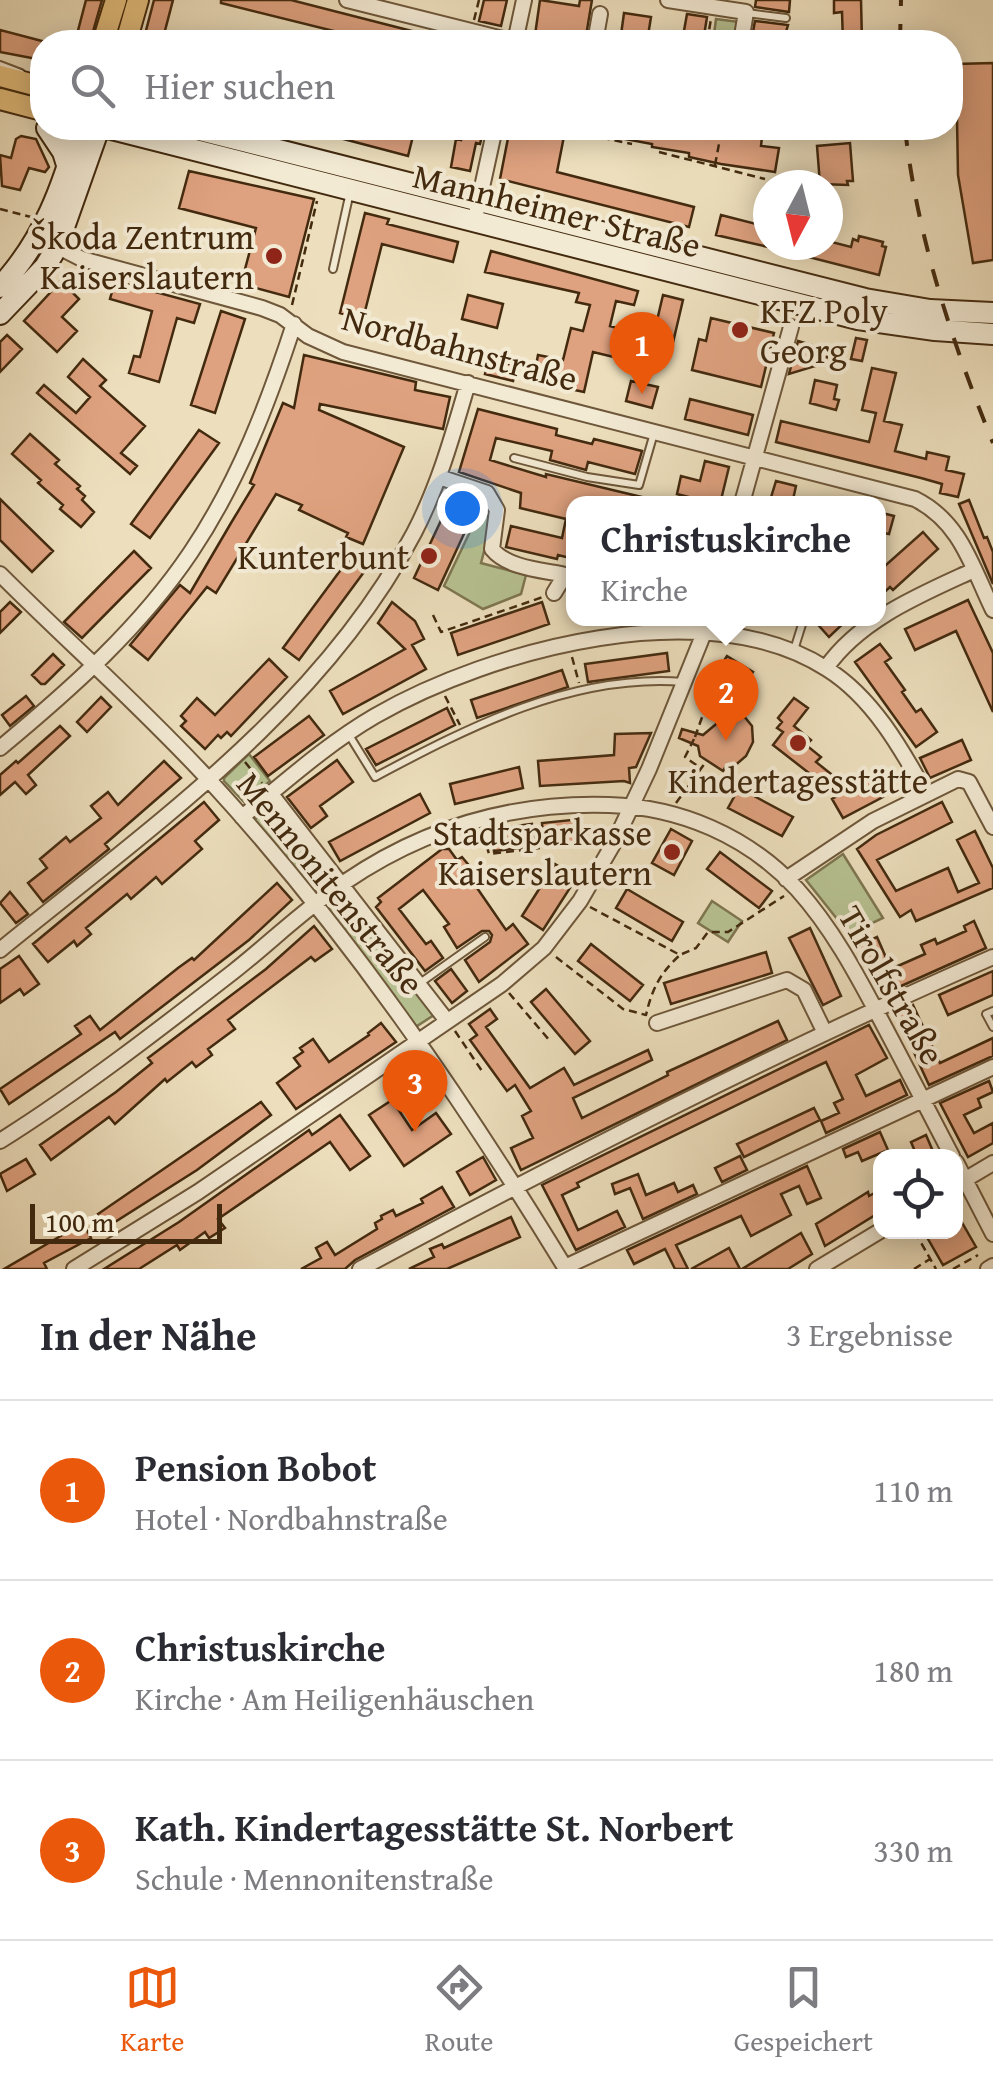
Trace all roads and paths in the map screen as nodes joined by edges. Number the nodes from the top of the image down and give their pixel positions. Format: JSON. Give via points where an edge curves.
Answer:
{"nodes":[{"id":1,"x":116,"y":0,"type":"edge"},
{"id":2,"x":138,"y":0,"type":"edge"},
{"id":3,"x":347,"y":0,"type":"edge"},
{"id":4,"x":478,"y":0,"type":"edge"},
{"id":5,"x":524,"y":0,"type":"edge"},
{"id":6,"x":668,"y":0,"type":"edge"},
{"id":7,"x":369,"y":3,"type":"edge"},
{"id":8,"x":713,"y":8,"type":"junction"},
{"id":9,"x":746,"y":12,"type":"junction"},
{"id":10,"x":600,"y":14,"type":"dead end"},
{"id":11,"x":786,"y":18,"type":"dead end"},
{"id":12,"x":474,"y":22,"type":"dead end"},
{"id":13,"x":107,"y":30,"type":"edge"},
{"id":14,"x":129,"y":30,"type":"edge"},
{"id":15,"x":470,"y":30,"type":"edge"},
{"id":16,"x":518,"y":30,"type":"edge"},
{"id":17,"x":597,"y":30,"type":"edge"},
{"id":18,"x":709,"y":30,"type":"edge"},
{"id":19,"x":743,"y":30,"type":"edge"},
{"id":20,"x":0,"y":66,"type":"edge"},
{"id":21,"x":0,"y":76,"type":"edge"},
{"id":22,"x":30,"y":79,"type":"edge"},
{"id":23,"x":30,"y":84,"type":"edge"},
{"id":24,"x":0,"y":99,"type":"edge"},
{"id":25,"x":30,"y":107,"type":"edge"},
{"id":26,"x":55,"y":140,"type":"edge"},
{"id":27,"x":79,"y":140,"type":"edge"},
{"id":28,"x":93,"y":140,"type":"edge"},
{"id":29,"x":116,"y":140,"type":"edge"},
{"id":30,"x":156,"y":140,"type":"edge"},
{"id":31,"x":241,"y":140,"type":"edge"},
{"id":32,"x":492,"y":140,"type":"edge"},
{"id":33,"x":617,"y":140,"type":"edge"},
{"id":34,"x":720,"y":140,"type":"edge"},
{"id":35,"x":632,"y":144,"type":"dead end"},
{"id":36,"x":659,"y":152,"type":"dead end"},
{"id":37,"x":715,"y":165,"type":"junction"},
{"id":38,"x":76,"y":171,"type":"junction"},
{"id":39,"x":753,"y":175,"type":"edge"},
{"id":40,"x":323,"y":183,"type":"junction"},
{"id":41,"x":350,"y":190,"type":"junction"},
{"id":42,"x":479,"y":199,"type":"junction"},
{"id":43,"x":0,"y":210,"type":"edge"},
{"id":44,"x":474,"y":222,"type":"junction"},
{"id":45,"x":48,"y":235,"type":"junction"},
{"id":46,"x":333,"y":270,"type":"dead end"},
{"id":47,"x":776,"y":275,"type":"junction"},
{"id":48,"x":0,"y":287,"type":"edge"},
{"id":49,"x":770,"y":298,"type":"junction"},
{"id":50,"x":292,"y":306,"type":"dead end"},
{"id":51,"x":993,"y":313,"type":"edge"},
{"id":52,"x":0,"y":314,"type":"edge"},
{"id":53,"x":294,"y":324,"type":"junction"},
{"id":54,"x":791,"y":326,"type":"dead end"},
{"id":55,"x":993,"y":334,"type":"edge"},
{"id":56,"x":468,"y":383,"type":"junction"},
{"id":57,"x":654,"y":432,"type":"junction"},
{"id":58,"x":755,"y":457,"type":"junction"},
{"id":59,"x":514,"y":458,"type":"dead end"},
{"id":60,"x":439,"y":476,"type":"junction"},
{"id":61,"x":744,"y":496,"type":"edge"},
{"id":62,"x":974,"y":570,"type":"junction"},
{"id":63,"x":0,"y":574,"type":"edge"},
{"id":64,"x":554,"y":593,"type":"joint"},
{"id":65,"x":993,"y":610,"type":"edge"},
{"id":66,"x":433,"y":615,"type":"dead end"},
{"id":67,"x":886,"y":615,"type":"edge"},
{"id":68,"x":692,"y":626,"type":"edge"},
{"id":69,"x":707,"y":626,"type":"edge"},
{"id":70,"x":714,"y":626,"type":"edge"},
{"id":71,"x":802,"y":626,"type":"edge"},
{"id":72,"x":871,"y":626,"type":"edge"},
{"id":73,"x":794,"y":652,"type":"junction"},
{"id":74,"x":572,"y":653,"type":"dead end"},
{"id":75,"x":93,"y":666,"type":"junction"},
{"id":76,"x":826,"y":668,"type":"junction"},
{"id":77,"x":691,"y":685,"type":"junction"},
{"id":78,"x":580,"y":690,"type":"junction"},
{"id":79,"x":444,"y":694,"type":"dead end"},
{"id":80,"x":462,"y":731,"type":"junction"},
{"id":81,"x":347,"y":733,"type":"junction"},
{"id":82,"x":0,"y":748,"type":"edge"},
{"id":83,"x":242,"y":758,"type":"dead end"},
{"id":84,"x":705,"y":764,"type":"dead end"},
{"id":85,"x":700,"y":768,"type":"junction"},
{"id":86,"x":208,"y":778,"type":"junction"},
{"id":87,"x":268,"y":791,"type":"junction"},
{"id":88,"x":926,"y":793,"type":"junction"},
{"id":89,"x":675,"y":804,"type":"dead end"},
{"id":90,"x":629,"y":806,"type":"junction"},
{"id":91,"x":242,"y":817,"type":"junction"},
{"id":92,"x":481,"y":827,"type":"dead end"},
{"id":93,"x":993,"y":827,"type":"edge"},
{"id":94,"x":605,"y":841,"type":"dead end"},
{"id":95,"x":342,"y":884,"type":"junction"},
{"id":96,"x":787,"y":886,"type":"junction"},
{"id":97,"x":580,"y":901,"type":"junction"},
{"id":98,"x":316,"y":904,"type":"junction"},
{"id":99,"x":484,"y":937,"type":"dead end"},
{"id":100,"x":544,"y":948,"type":"junction"},
{"id":101,"x":0,"y":950,"type":"edge"},
{"id":102,"x":680,"y":955,"type":"junction"},
{"id":103,"x":993,"y":957,"type":"edge"},
{"id":104,"x":419,"y":984,"type":"junction"},
{"id":105,"x":502,"y":984,"type":"junction"},
{"id":106,"x":875,"y":1009,"type":"junction"},
{"id":107,"x":993,"y":1010,"type":"edge"},
{"id":108,"x":657,"y":1023,"type":"dead end"},
{"id":109,"x":451,"y":1024,"type":"junction"},
{"id":110,"x":993,"y":1027,"type":"edge"},
{"id":111,"x":825,"y":1033,"type":"junction"},
{"id":112,"x":418,"y":1040,"type":"junction"},
{"id":113,"x":550,"y":1041,"type":"dead end"},
{"id":114,"x":993,"y":1067,"type":"edge"},
{"id":115,"x":482,"y":1071,"type":"dead end"},
{"id":116,"x":923,"y":1101,"type":"junction"},
{"id":117,"x":0,"y":1141,"type":"edge"},
{"id":118,"x":948,"y":1149,"type":"edge"},
{"id":119,"x":993,"y":1163,"type":"edge"},
{"id":120,"x":963,"y":1181,"type":"edge"},
{"id":121,"x":516,"y":1186,"type":"junction"},
{"id":122,"x":963,"y":1188,"type":"edge"},
{"id":123,"x":993,"y":1234,"type":"edge"},
{"id":124,"x":873,"y":1235,"type":"edge"},
{"id":125,"x":919,"y":1239,"type":"edge"},
{"id":126,"x":978,"y":1254,"type":"dead end"},
{"id":127,"x":930,"y":1259,"type":"junction"},
{"id":128,"x":566,"y":1268,"type":"edge"},
{"id":129,"x":74,"y":1269,"type":"edge"},
{"id":130,"x":360,"y":1269,"type":"edge"},
{"id":131,"x":817,"y":1269,"type":"edge"},
{"id":132,"x":914,"y":1269,"type":"edge"},
{"id":133,"x":936,"y":1269,"type":"edge"},
{"id":134,"x":953,"y":1269,"type":"edge"}],
"edges":[{"from":1,"to":13,"type":"main road"},
{"from":2,"to":14,"type":"main road"},
{"from":3,"to":7,"type":"street"},
{"from":4,"to":12,"type":"path"},
{"from":5,"to":16,"type":"street"},
{"from":6,"to":8,"type":"street"},
{"from":7,"to":15,"type":"street"},
{"from":8,"to":9,"type":"street"},
{"from":8,"to":18,"type":"path"},
{"from":9,"to":11,"type":"lane"},
{"from":9,"to":19,"type":"street"},
{"from":10,"to":17,"type":"street"},
{"from":20,"to":22,"type":"lane"},
{"from":21,"to":23,"type":"main road"},
{"from":24,"to":25,"type":"main road"},
{"from":26,"to":38,"type":"main road"},
{"from":27,"to":38,"type":"main road"},
{"from":28,"to":38,"type":"main road"},
{"from":29,"to":38,"type":"main road"},
{"from":30,"to":40,"type":"main road","name":"Mannheimer Straße"},
{"from":31,"to":42,"type":"main road","name":"Mannheimer Straße"},
{"from":32,"to":42,"type":"street"},
{"from":33,"to":35,"type":"path"},
{"from":34,"to":37,"type":"path"},
{"from":36,"to":37,"type":"path"},
{"from":37,"to":39,"type":"path"},
{"from":38,"to":45,"type":"main road"},
{"from":40,"to":41,"type":"main road","name":"Mannheimer Straße"},
{"from":40,"to":50,"type":"path"},
{"from":41,"to":44,"type":"main road","name":"Mannheimer Straße"},
{"from":41,"to":46,"type":"lane"},
{"from":42,"to":44,"type":"street"},
{"from":42,"to":47,"type":"main road","name":"Mannheimer Straße"},
{"from":43,"to":45,"type":"path"},
{"from":44,"to":49,"type":"main road","name":"Mannheimer Straße"},
{"from":45,"to":48,"type":"main road"},
{"from":45,"to":52,"type":"main road","via":[[45,267]]},
{"from":45,"to":53,"type":"street","name":"Nordbahnstraße","via":[[82,259],[262,308]]},
{"from":47,"to":49,"type":"main road"},
{"from":47,"to":51,"type":"main road","name":"Mannheimer Straße","via":[[910,307]]},
{"from":49,"to":55,"type":"main road","name":"Mannheimer Straße","via":[[886,324]]},
{"from":53,"to":56,"type":"street","name":"Nordbahnstraße","via":[[343,352]]},
{"from":53,"to":75,"type":"street","via":[[271,397],[221,504],[166,585]]},
{"from":54,"to":58,"type":"street"},
{"from":56,"to":57,"type":"street","name":"Nordbahnstraße"},
{"from":56,"to":60,"type":"street"},
{"from":57,"to":58,"type":"street","name":"Nordbahnstraße"},
{"from":57,"to":59,"type":"lane","via":[[639,485]]},
{"from":58,"to":61,"type":"street"},
{"from":58,"to":62,"type":"street","name":"Nordbahnstraße","via":[[935,509],[954,529]]},
{"from":60,"to":64,"type":"street","via":[[487,493],[497,510],[492,549],[510,562],[565,575]]},
{"from":60,"to":86,"type":"street","via":[[413,534],[370,602],[297,692]]},
{"from":62,"to":65,"type":"street","name":"Nordbahnstraße"},
{"from":62,"to":67,"type":"street"},
{"from":63,"to":75,"type":"street","name":"Mennonitenstraße"},
{"from":64,"to":66,"type":"path","via":[[442,632]]},
{"from":68,"to":81,"type":"street","via":[[520,657],[441,685]]},
{"from":69,"to":77,"type":"street"},
{"from":70,"to":73,"type":"street"},
{"from":71,"to":73,"type":"lane"},
{"from":72,"to":76,"type":"street"},
{"from":73,"to":76,"type":"street"},
{"from":74,"to":78,"type":"path"},
{"from":75,"to":82,"type":"street"},
{"from":75,"to":86,"type":"street","name":"Mennonitenstraße"},
{"from":76,"to":88,"type":"street","via":[[881,722]]},
{"from":77,"to":78,"type":"lane","via":[[668,680]]},
{"from":77,"to":85,"type":"path","via":[[712,692],[685,758]]},
{"from":77,"to":90,"type":"street"},
{"from":78,"to":80,"type":"lane"},
{"from":79,"to":80,"type":"path"},
{"from":80,"to":81,"type":"lane","via":[[374,777]]},
{"from":81,"to":87,"type":"street"},
{"from":83,"to":87,"type":"path"},
{"from":84,"to":85,"type":"path"},
{"from":85,"to":89,"type":"path"},
{"from":86,"to":91,"type":"street","name":"Mennonitenstraße"},
{"from":86,"to":101,"type":"street"},
{"from":87,"to":91,"type":"street"},
{"from":87,"to":95,"type":"street","name":"Mennonitenstraße"},
{"from":88,"to":93,"type":"street","via":[[958,779],[969,782]]},
{"from":88,"to":96,"type":"street","via":[[842,839]]},
{"from":90,"to":95,"type":"street","name":"Tirolfstraße","via":[[537,806],[487,816],[411,844]]},
{"from":90,"to":96,"type":"street","name":"Tirolfstraße","via":[[698,822],[744,844]]},
{"from":90,"to":97,"type":"street"},
{"from":91,"to":98,"type":"street","name":"Mennonitenstraße"},
{"from":92,"to":94,"type":"path","via":[[488,854]]},
{"from":95,"to":98,"type":"street","name":"Tirolfstraße"},
{"from":95,"to":104,"type":"street","name":"Mennonitenstraße"},
{"from":96,"to":102,"type":"path","via":[[728,932],[708,932]]},
{"from":96,"to":106,"type":"street","name":"Tirolfstraße","via":[[840,944]]},
{"from":97,"to":100,"type":"street"},
{"from":97,"to":102,"type":"path"},
{"from":98,"to":112,"type":"street","name":"Mennonitenstraße"},
{"from":98,"to":117,"type":"street","name":"Tirolfstraße","via":[[159,1029]]},
{"from":99,"to":104,"type":"lane"},
{"from":100,"to":102,"type":"path","via":[[624,1009],[646,1015],[653,986]]},
{"from":100,"to":105,"type":"street"},
{"from":103,"to":106,"type":"street"},
{"from":104,"to":109,"type":"street","name":"Mennonitenstraße"},
{"from":105,"to":109,"type":"street"},
{"from":105,"to":113,"type":"path"},
{"from":106,"to":111,"type":"street"},
{"from":106,"to":116,"type":"street","name":"Tirolfstraße"},
{"from":107,"to":110,"type":"lane","via":[[986,1014]]},
{"from":108,"to":111,"type":"street","via":[[787,980],[804,990]]},
{"from":109,"to":112,"type":"street"},
{"from":109,"to":115,"type":"path"},
{"from":111,"to":121,"type":"street"},
{"from":112,"to":121,"type":"street","name":"Mennonitenstraße"},
{"from":112,"to":129,"type":"street"},
{"from":114,"to":116,"type":"street"},
{"from":116,"to":118,"type":"street","name":"Tirolfstraße"},
{"from":116,"to":128,"type":"street"},
{"from":119,"to":120,"type":"street"},
{"from":121,"to":128,"type":"street","name":"Mennonitenstraße"},
{"from":121,"to":130,"type":"street"},
{"from":122,"to":123,"type":"street","name":"Tirolfstraße"},
{"from":124,"to":131,"type":"street"},
{"from":125,"to":127,"type":"path"},
{"from":126,"to":134,"type":"path"},
{"from":127,"to":132,"type":"path"},
{"from":127,"to":133,"type":"path"}]}
